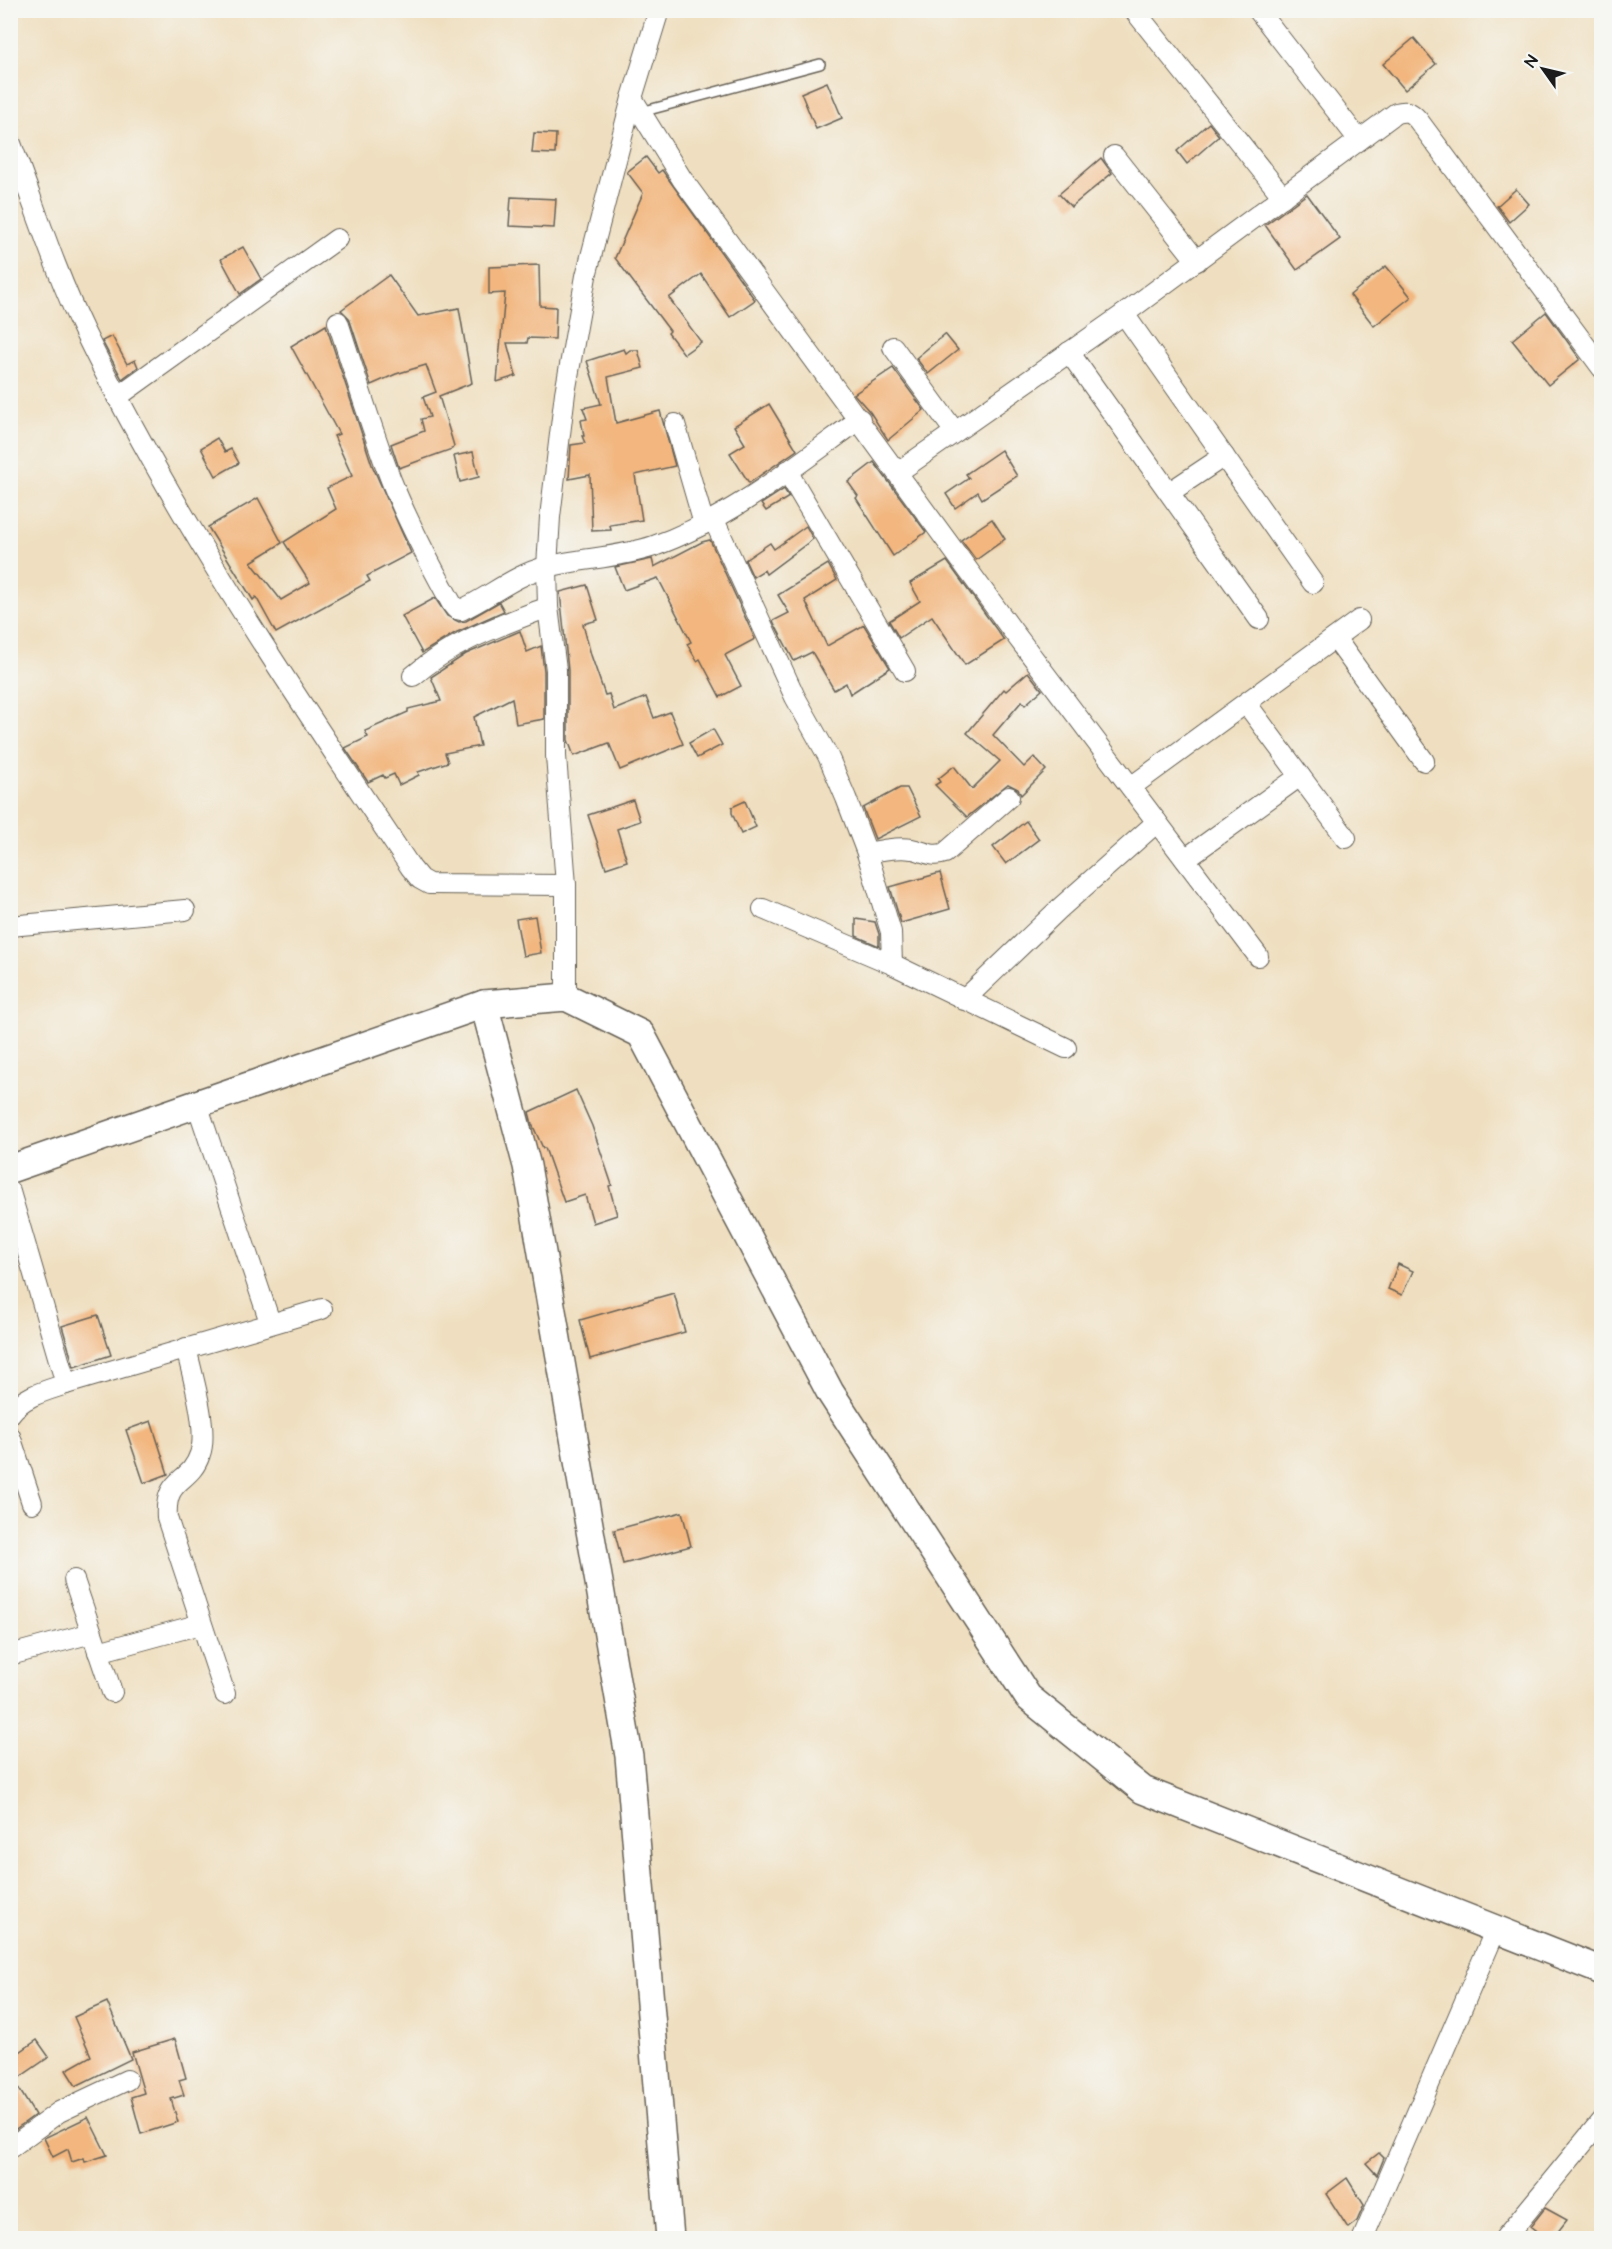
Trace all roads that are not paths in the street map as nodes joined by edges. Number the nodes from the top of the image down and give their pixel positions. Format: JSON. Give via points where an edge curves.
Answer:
{"nodes":[{"id":1,"x":659,"y":10,"type":"edge"},
{"id":2,"x":1134,"y":10,"type":"edge"},
{"id":3,"x":1258,"y":10,"type":"edge"},
{"id":4,"x":820,"y":64,"type":"dead end"},
{"id":5,"x":637,"y":105,"type":"junction"},
{"id":6,"x":10,"y":141,"type":"edge"},
{"id":7,"x":1359,"y":141,"type":"junction"},
{"id":8,"x":1114,"y":156,"type":"dead end"},
{"id":9,"x":1283,"y":197,"type":"junction"},
{"id":10,"x":337,"y":239,"type":"dead end"},
{"id":11,"x":1197,"y":261,"type":"junction"},
{"id":12,"x":1124,"y":314,"type":"junction"},
{"id":13,"x":338,"y":322,"type":"dead end"},
{"id":14,"x":893,"y":347,"type":"dead end"},
{"id":15,"x":1069,"y":352,"type":"junction"},
{"id":16,"x":1602,"y":368,"type":"edge"},
{"id":17,"x":117,"y":397,"type":"junction"},
{"id":18,"x":860,"y":419,"type":"junction"},
{"id":19,"x":675,"y":424,"type":"dead end"},
{"id":20,"x":955,"y":432,"type":"junction"},
{"id":21,"x":1224,"y":456,"type":"junction"},
{"id":22,"x":787,"y":471,"type":"junction"},
{"id":23,"x":898,"y":472,"type":"junction"},
{"id":24,"x":1170,"y":492,"type":"junction"},
{"id":25,"x":709,"y":522,"type":"junction"},
{"id":26,"x":547,"y":567,"type":"junction"},
{"id":27,"x":1312,"y":583,"type":"dead end"},
{"id":28,"x":548,"y":607,"type":"junction"},
{"id":29,"x":1259,"y":619,"type":"dead end"},
{"id":30,"x":1359,"y":620,"type":"dead end"},
{"id":31,"x":1335,"y":638,"type":"junction"},
{"id":32,"x":904,"y":671,"type":"dead end"},
{"id":33,"x":413,"y":676,"type":"dead end"},
{"id":34,"x":1246,"y":703,"type":"junction"},
{"id":35,"x":1424,"y":761,"type":"dead end"},
{"id":36,"x":1300,"y":776,"type":"junction"},
{"id":37,"x":1131,"y":787,"type":"junction"},
{"id":38,"x":1009,"y":797,"type":"dead end"},
{"id":39,"x":1157,"y":822,"type":"junction"},
{"id":40,"x":1346,"y":838,"type":"dead end"},
{"id":41,"x":867,"y":853,"type":"junction"},
{"id":42,"x":1185,"y":859,"type":"junction"},
{"id":43,"x":566,"y":885,"type":"junction"},
{"id":44,"x":763,"y":909,"type":"dead end"},
{"id":45,"x":185,"y":910,"type":"dead end"},
{"id":46,"x":10,"y":926,"type":"edge"},
{"id":47,"x":1258,"y":956,"type":"dead end"},
{"id":48,"x":892,"y":964,"type":"junction"},
{"id":49,"x":566,"y":997,"type":"junction"},
{"id":50,"x":964,"y":1000,"type":"junction"},
{"id":51,"x":484,"y":1004,"type":"junction"},
{"id":52,"x":1066,"y":1048,"type":"dead end"},
{"id":53,"x":197,"y":1104,"type":"junction"},
{"id":54,"x":10,"y":1169,"type":"edge"},
{"id":55,"x":10,"y":1192,"type":"edge"},
{"id":56,"x":322,"y":1309,"type":"dead end"},
{"id":57,"x":270,"y":1322,"type":"junction"},
{"id":58,"x":186,"y":1348,"type":"junction"},
{"id":59,"x":66,"y":1384,"type":"junction"},
{"id":60,"x":10,"y":1414,"type":"edge"},
{"id":61,"x":10,"y":1436,"type":"edge"},
{"id":62,"x":32,"y":1503,"type":"dead end"},
{"id":63,"x":74,"y":1580,"type":"dead end"},
{"id":64,"x":201,"y":1624,"type":"junction"},
{"id":65,"x":92,"y":1633,"type":"junction"},
{"id":66,"x":99,"y":1652,"type":"junction"},
{"id":67,"x":10,"y":1655,"type":"edge"},
{"id":68,"x":112,"y":1692,"type":"dead end"},
{"id":69,"x":225,"y":1694,"type":"dead end"},
{"id":70,"x":1496,"y":1929,"type":"junction"},
{"id":71,"x":1602,"y":1971,"type":"edge"},
{"id":72,"x":127,"y":2080,"type":"dead end"},
{"id":73,"x":1602,"y":2120,"type":"edge"},
{"id":74,"x":10,"y":2148,"type":"edge"},
{"id":75,"x":670,"y":2238,"type":"edge"},
{"id":76,"x":1363,"y":2238,"type":"edge"},
{"id":77,"x":1505,"y":2238,"type":"edge"}],
"edges":[{"from":1,"to":5,"type":"street"},
{"from":2,"to":9,"type":"street"},
{"from":3,"to":7,"type":"street"},
{"from":4,"to":5,"type":"lane"},
{"from":5,"to":18,"type":"street","via":[[682,179]]},
{"from":5,"to":26,"type":"street","via":[[586,276],[565,393]]},
{"from":6,"to":17,"type":"street","via":[[83,328]]},
{"from":7,"to":9,"type":"street"},
{"from":7,"to":16,"type":"street","via":[[1396,113],[1411,112]]},
{"from":8,"to":11,"type":"street"},
{"from":9,"to":11,"type":"street"},
{"from":10,"to":17,"type":"street"},
{"from":11,"to":12,"type":"street"},
{"from":12,"to":15,"type":"street"},
{"from":12,"to":21,"type":"street"},
{"from":13,"to":26,"type":"street","via":[[391,479],[421,548],[456,609],[467,607],[526,573]]},
{"from":14,"to":20,"type":"street"},
{"from":15,"to":20,"type":"street"},
{"from":15,"to":24,"type":"street"},
{"from":17,"to":43,"type":"street","via":[[244,615],[420,879],[443,885]]},
{"from":18,"to":22,"type":"street"},
{"from":18,"to":23,"type":"street"},
{"from":19,"to":25,"type":"street"},
{"from":20,"to":23,"type":"street"},
{"from":21,"to":24,"type":"street"},
{"from":21,"to":27,"type":"street"},
{"from":22,"to":25,"type":"street"},
{"from":22,"to":32,"type":"street"},
{"from":23,"to":37,"type":"street"},
{"from":24,"to":29,"type":"street"},
{"from":25,"to":26,"type":"street","via":[[654,546]]},
{"from":25,"to":41,"type":"street","via":[[828,756]]},
{"from":26,"to":28,"type":"street"},
{"from":28,"to":33,"type":"street","via":[[471,637],[446,650]]},
{"from":28,"to":43,"type":"street","via":[[556,670],[556,756]]},
{"from":30,"to":31,"type":"street"},
{"from":31,"to":34,"type":"street"},
{"from":31,"to":35,"type":"street"},
{"from":34,"to":36,"type":"street"},
{"from":34,"to":37,"type":"street"},
{"from":36,"to":40,"type":"street"},
{"from":36,"to":42,"type":"street"},
{"from":37,"to":39,"type":"street"},
{"from":38,"to":41,"type":"street","via":[[945,853],[937,856],[911,849],[887,849]]},
{"from":39,"to":42,"type":"street"},
{"from":39,"to":50,"type":"street"},
{"from":41,"to":48,"type":"street","via":[[891,932]]},
{"from":42,"to":47,"type":"street"},
{"from":43,"to":49,"type":"street"},
{"from":44,"to":48,"type":"street"},
{"from":45,"to":46,"type":"street"},
{"from":48,"to":50,"type":"street"},
{"from":49,"to":51,"type":"street"},
{"from":49,"to":70,"type":"street","via":[[641,1034],[830,1392],[1028,1697],[1143,1790]]},
{"from":50,"to":52,"type":"street"},
{"from":51,"to":53,"type":"street"},
{"from":51,"to":75,"type":"street","via":[[527,1166],[628,1756]]},
{"from":53,"to":54,"type":"street"},
{"from":53,"to":57,"type":"street"},
{"from":55,"to":59,"type":"street"},
{"from":56,"to":57,"type":"street"},
{"from":57,"to":58,"type":"street"},
{"from":58,"to":59,"type":"street"},
{"from":58,"to":64,"type":"street","via":[[203,1432],[201,1454],[171,1490],[166,1503],[167,1518]]},
{"from":59,"to":60,"type":"street","via":[[23,1401]]},
{"from":61,"to":62,"type":"street"},
{"from":63,"to":65,"type":"street"},
{"from":64,"to":66,"type":"street"},
{"from":64,"to":69,"type":"street"},
{"from":65,"to":66,"type":"street"},
{"from":65,"to":67,"type":"street"},
{"from":66,"to":68,"type":"street"},
{"from":70,"to":71,"type":"street"},
{"from":70,"to":76,"type":"street"},
{"from":72,"to":74,"type":"street","via":[[60,2112]]},
{"from":73,"to":77,"type":"street"}]}
